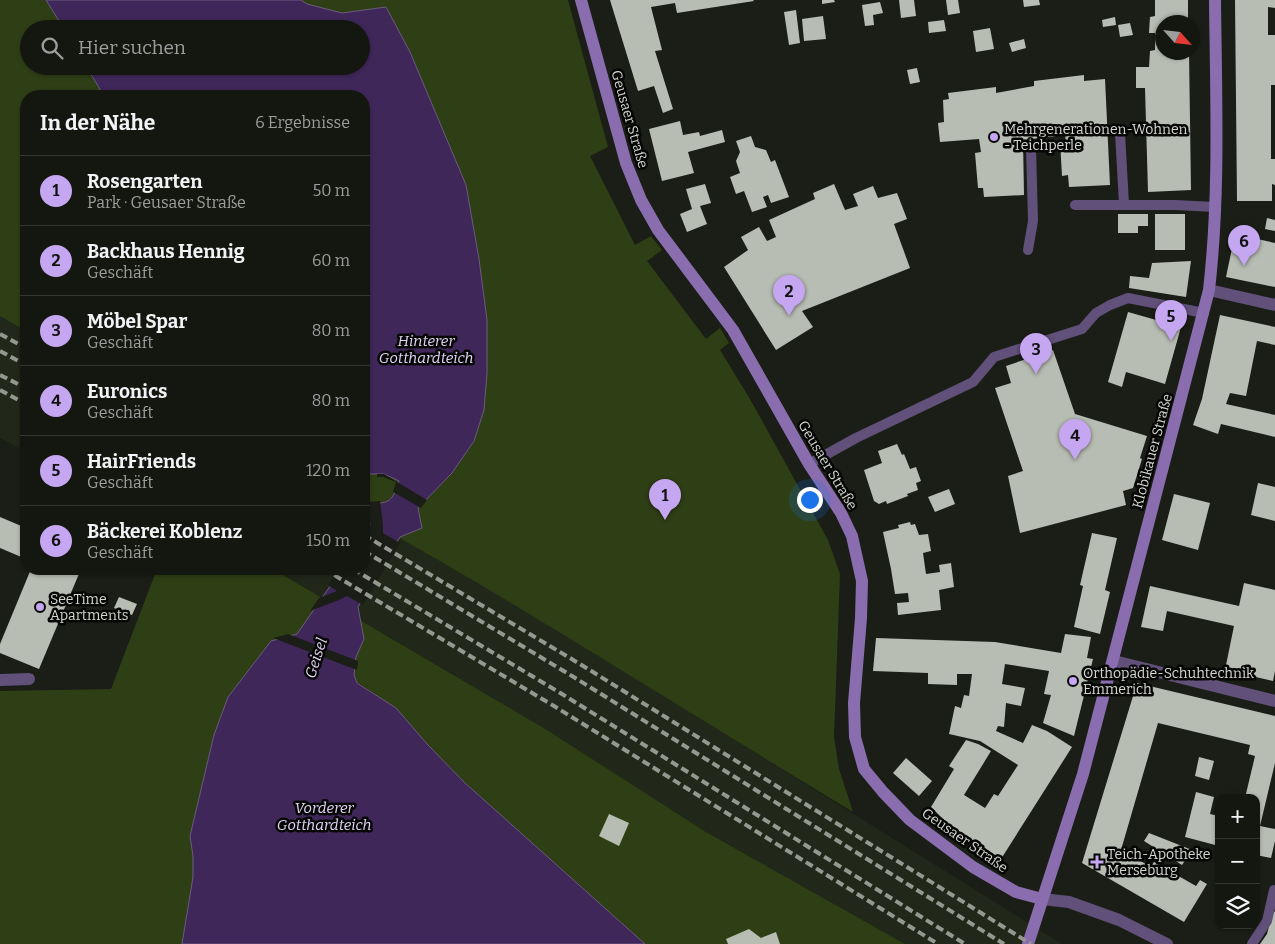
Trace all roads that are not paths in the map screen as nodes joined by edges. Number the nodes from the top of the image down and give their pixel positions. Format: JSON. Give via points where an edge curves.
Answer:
{"nodes":[{"id":1,"x":580,"y":0,"type":"edge"},
{"id":2,"x":1215,"y":0,"type":"edge"},
{"id":3,"x":1120,"y":133,"type":"dead end"},
{"id":4,"x":1031,"y":147,"type":"dead end"},
{"id":5,"x":1124,"y":204,"type":"junction"},
{"id":6,"x":1075,"y":205,"type":"dead end"},
{"id":7,"x":1215,"y":207,"type":"junction"},
{"id":8,"x":1028,"y":250,"type":"dead end"},
{"id":9,"x":1209,"y":290,"type":"junction"},
{"id":10,"x":1275,"y":305,"type":"edge"},
{"id":11,"x":1204,"y":313,"type":"junction"},
{"id":12,"x":809,"y":464,"type":"junction"},
{"id":13,"x":1114,"y":661,"type":"junction"},
{"id":14,"x":28,"y":679,"type":"dead end"},
{"id":15,"x":0,"y":680,"type":"edge"},
{"id":16,"x":1275,"y":701,"type":"edge"},
{"id":17,"x":1274,"y":890,"type":"edge"},
{"id":18,"x":1042,"y":899,"type":"junction"},
{"id":19,"x":1028,"y":944,"type":"edge"},
{"id":20,"x":1166,"y":944,"type":"edge"},
{"id":21,"x":1252,"y":944,"type":"edge"}],
"edges":[{"from":1,"to":12,"type":"street","name":"Geusaer Straße","via":[[626,163],[641,200],[658,230],[732,330]]},
{"from":2,"to":7,"type":"street","name":"Klobikauer Straße"},
{"from":3,"to":5,"type":"lane"},
{"from":4,"to":8,"type":"lane","via":[[1033,221]]},
{"from":5,"to":6,"type":"lane"},
{"from":5,"to":7,"type":"lane"},
{"from":7,"to":9,"type":"street","name":"Klobikauer Straße"},
{"from":9,"to":10,"type":"street"},
{"from":9,"to":11,"type":"street","name":"Klobikauer Straße"},
{"from":11,"to":12,"type":"lane","via":[[1128,298],[1110,304],[1096,313],[1082,329],[994,357],[973,382]]},
{"from":11,"to":13,"type":"street","name":"Klobikauer Straße"},
{"from":12,"to":18,"type":"street","name":"Geusaer Straße","via":[[852,536],[862,582],[854,703],[855,737],[864,769],[910,820],[973,867],[1016,892]]},
{"from":13,"to":16,"type":"street"},
{"from":13,"to":18,"type":"street","name":"Klobikauer Straße","via":[[1083,774]]},
{"from":14,"to":15,"type":"street"},
{"from":17,"to":21,"type":"lane","via":[[1267,921]]},
{"from":18,"to":19,"type":"street","name":"Klobikauer Straße"},
{"from":18,"to":20,"type":"street","via":[[1069,902],[1119,920]]}]}
